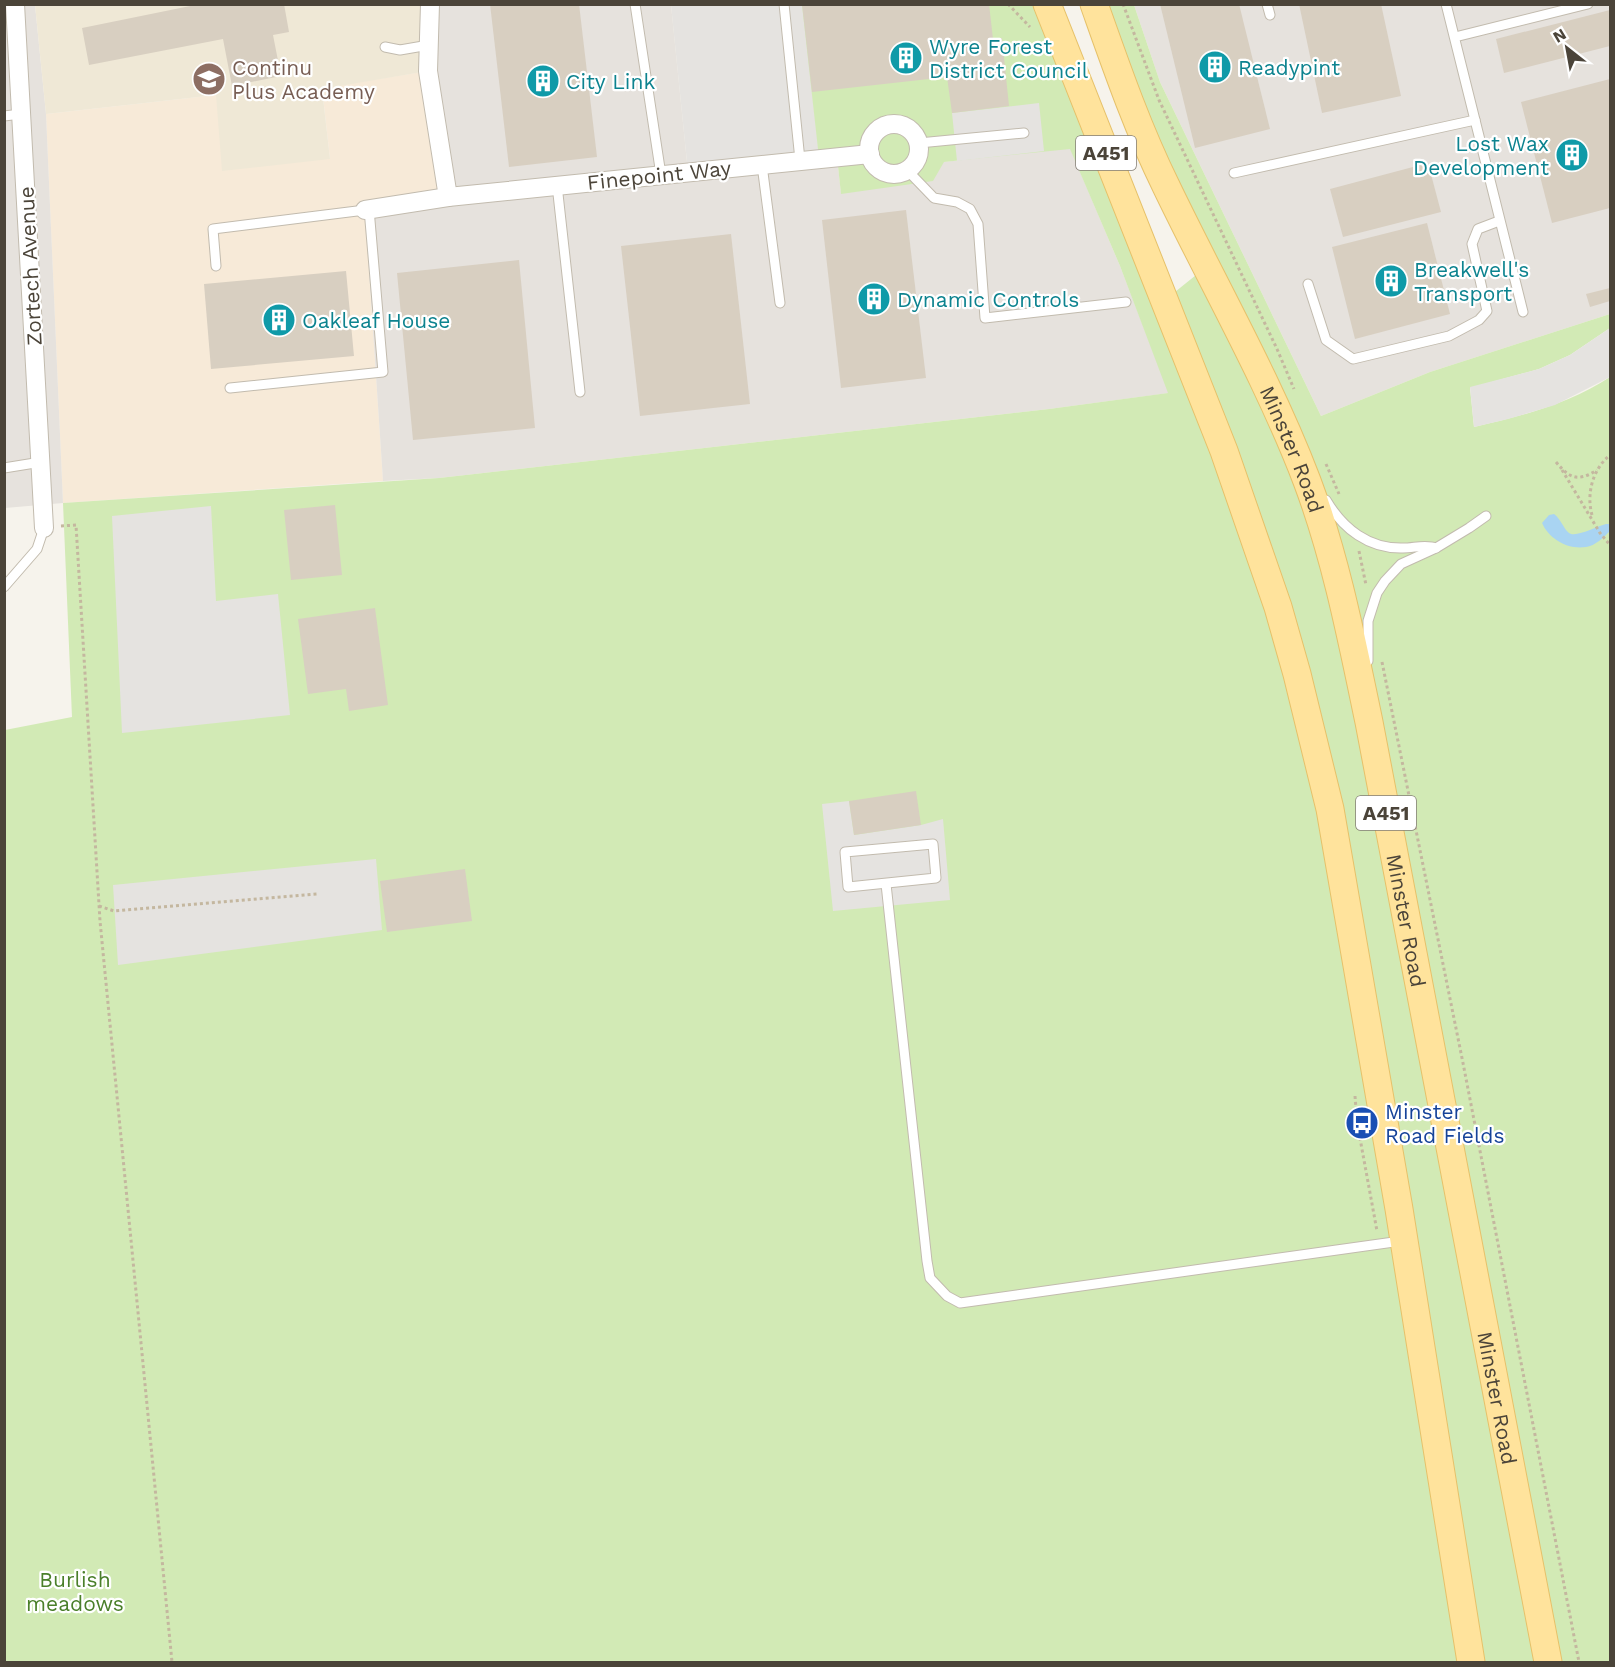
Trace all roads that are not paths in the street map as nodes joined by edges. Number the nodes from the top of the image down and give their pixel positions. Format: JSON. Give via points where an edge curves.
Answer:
{"nodes":[{"id":1,"x":15,"y":4,"type":"edge"},
{"id":2,"x":430,"y":4,"type":"edge"},
{"id":3,"x":635,"y":4,"type":"edge"},
{"id":4,"x":784,"y":4,"type":"edge"},
{"id":5,"x":1094,"y":4,"type":"edge"},
{"id":6,"x":1267,"y":4,"type":"edge"},
{"id":7,"x":1446,"y":4,"type":"edge"},
{"id":8,"x":1588,"y":4,"type":"edge"},
{"id":9,"x":1043,"y":13,"type":"edge"},
{"id":10,"x":1270,"y":15,"type":"dead end"},
{"id":11,"x":1455,"y":38,"type":"junction"},
{"id":12,"x":429,"y":45,"type":"junction"},
{"id":13,"x":385,"y":47,"type":"dead end"},
{"id":14,"x":13,"y":115,"type":"edge"},
{"id":15,"x":1475,"y":120,"type":"junction"},
{"id":16,"x":1024,"y":132,"type":"dead end"},
{"id":17,"x":919,"y":143,"type":"junction"},
{"id":18,"x":870,"y":154,"type":"junction"},
{"id":19,"x":800,"y":160,"type":"junction"},
{"id":20,"x":762,"y":165,"type":"junction"},
{"id":21,"x":907,"y":170,"type":"junction"},
{"id":22,"x":1234,"y":173,"type":"dead end"},
{"id":23,"x":661,"y":175,"type":"junction"},
{"id":24,"x":557,"y":185,"type":"junction"},
{"id":25,"x":448,"y":196,"type":"junction"},
{"id":26,"x":367,"y":210,"type":"junction"},
{"id":27,"x":1499,"y":220,"type":"junction"},
{"id":28,"x":216,"y":266,"type":"dead end"},
{"id":29,"x":1308,"y":284,"type":"dead end"},
{"id":30,"x":1126,"y":302,"type":"dead end"},
{"id":31,"x":780,"y":303,"type":"dead end"},
{"id":32,"x":1523,"y":312,"type":"dead end"},
{"id":33,"x":230,"y":388,"type":"dead end"},
{"id":34,"x":580,"y":392,"type":"dead end"},
{"id":35,"x":1292,"y":445,"type":"junction"},
{"id":36,"x":41,"y":462,"type":"junction"},
{"id":37,"x":4,"y":468,"type":"edge"},
{"id":38,"x":1486,"y":516,"type":"dead end"},
{"id":39,"x":44,"y":528,"type":"joint"},
{"id":40,"x":1436,"y":548,"type":"junction"},
{"id":41,"x":4,"y":587,"type":"edge"},
{"id":42,"x":1369,"y":722,"type":"junction"},
{"id":43,"x":886,"y":884,"type":"junction"},
{"id":44,"x":1392,"y":1242,"type":"junction"},
{"id":45,"x":1471,"y":1662,"type":"edge"},
{"id":46,"x":1548,"y":1662,"type":"edge"}],
"edges":[{"from":1,"to":14,"type":"street","name":"Zortech Avenue"},
{"from":2,"to":12,"type":"street"},
{"from":3,"to":23,"type":"lane"},
{"from":4,"to":19,"type":"lane"},
{"from":5,"to":35,"type":"main road","name":"Minster Road","number":"A451","via":[[1151,155]]},
{"from":6,"to":10,"type":"lane"},
{"from":7,"to":11,"type":"lane"},
{"from":8,"to":11,"type":"lane"},
{"from":9,"to":44,"type":"main road","number":"A451","via":[[1224,451],[1278,607],[1330,809]]},
{"from":11,"to":15,"type":"lane"},
{"from":12,"to":13,"type":"lane","via":[[400,50]]},
{"from":12,"to":25,"type":"street","via":[[428,70]]},
{"from":14,"to":36,"type":"street","name":"Zortech Avenue"},
{"from":15,"to":22,"type":"lane"},
{"from":15,"to":27,"type":"lane"},
{"from":16,"to":17,"type":"lane"},
{"from":17,"to":18,"type":"street","via":[[901,125],[884,126],[872,138]]},
{"from":17,"to":21,"type":"street","via":[[917,158]]},
{"from":18,"to":19,"type":"street","name":"Finepoint Way"},
{"from":18,"to":21,"type":"street","via":[[884,172]]},
{"from":19,"to":20,"type":"street","name":"Finepoint Way"},
{"from":20,"to":23,"type":"street","name":"Finepoint Way"},
{"from":20,"to":31,"type":"lane"},
{"from":21,"to":30,"type":"lane","via":[[934,198],[970,209],[978,224],[985,318]]},
{"from":23,"to":24,"type":"street","name":"Finepoint Way"},
{"from":24,"to":25,"type":"street","name":"Finepoint Way"},
{"from":24,"to":34,"type":"lane"},
{"from":25,"to":26,"type":"street","name":"Finepoint Way"},
{"from":26,"to":28,"type":"lane","via":[[213,229]]},
{"from":26,"to":33,"type":"lane","via":[[383,372]]},
{"from":27,"to":29,"type":"lane","via":[[1478,229],[1472,244],[1487,311],[1479,320],[1449,336],[1353,359],[1326,340]]},
{"from":27,"to":32,"type":"lane"},
{"from":35,"to":40,"type":"lane","via":[[1333,512],[1356,534],[1381,546]]},
{"from":35,"to":42,"type":"main road","name":"Minster Road","number":"A451","via":[[1316,505],[1336,573]]},
{"from":36,"to":37,"type":"lane"},
{"from":36,"to":39,"type":"street","name":"Zortech Avenue"},
{"from":38,"to":40,"type":"lane"},
{"from":39,"to":41,"type":"lane","via":[[38,549]]},
{"from":40,"to":42,"type":"lane","via":[[1394,570],[1372,605],[1368,621]]},
{"from":42,"to":46,"type":"main road","name":"Minster Road","number":"A451"},
{"from":43,"to":43,"type":"lane","via":[[848,887],[845,852],[933,844],[936,879]]},
{"from":43,"to":44,"type":"lane","via":[[927,1261],[930,1278],[947,1296],[960,1303]]},
{"from":44,"to":45,"type":"main road","number":"A451"}]}
